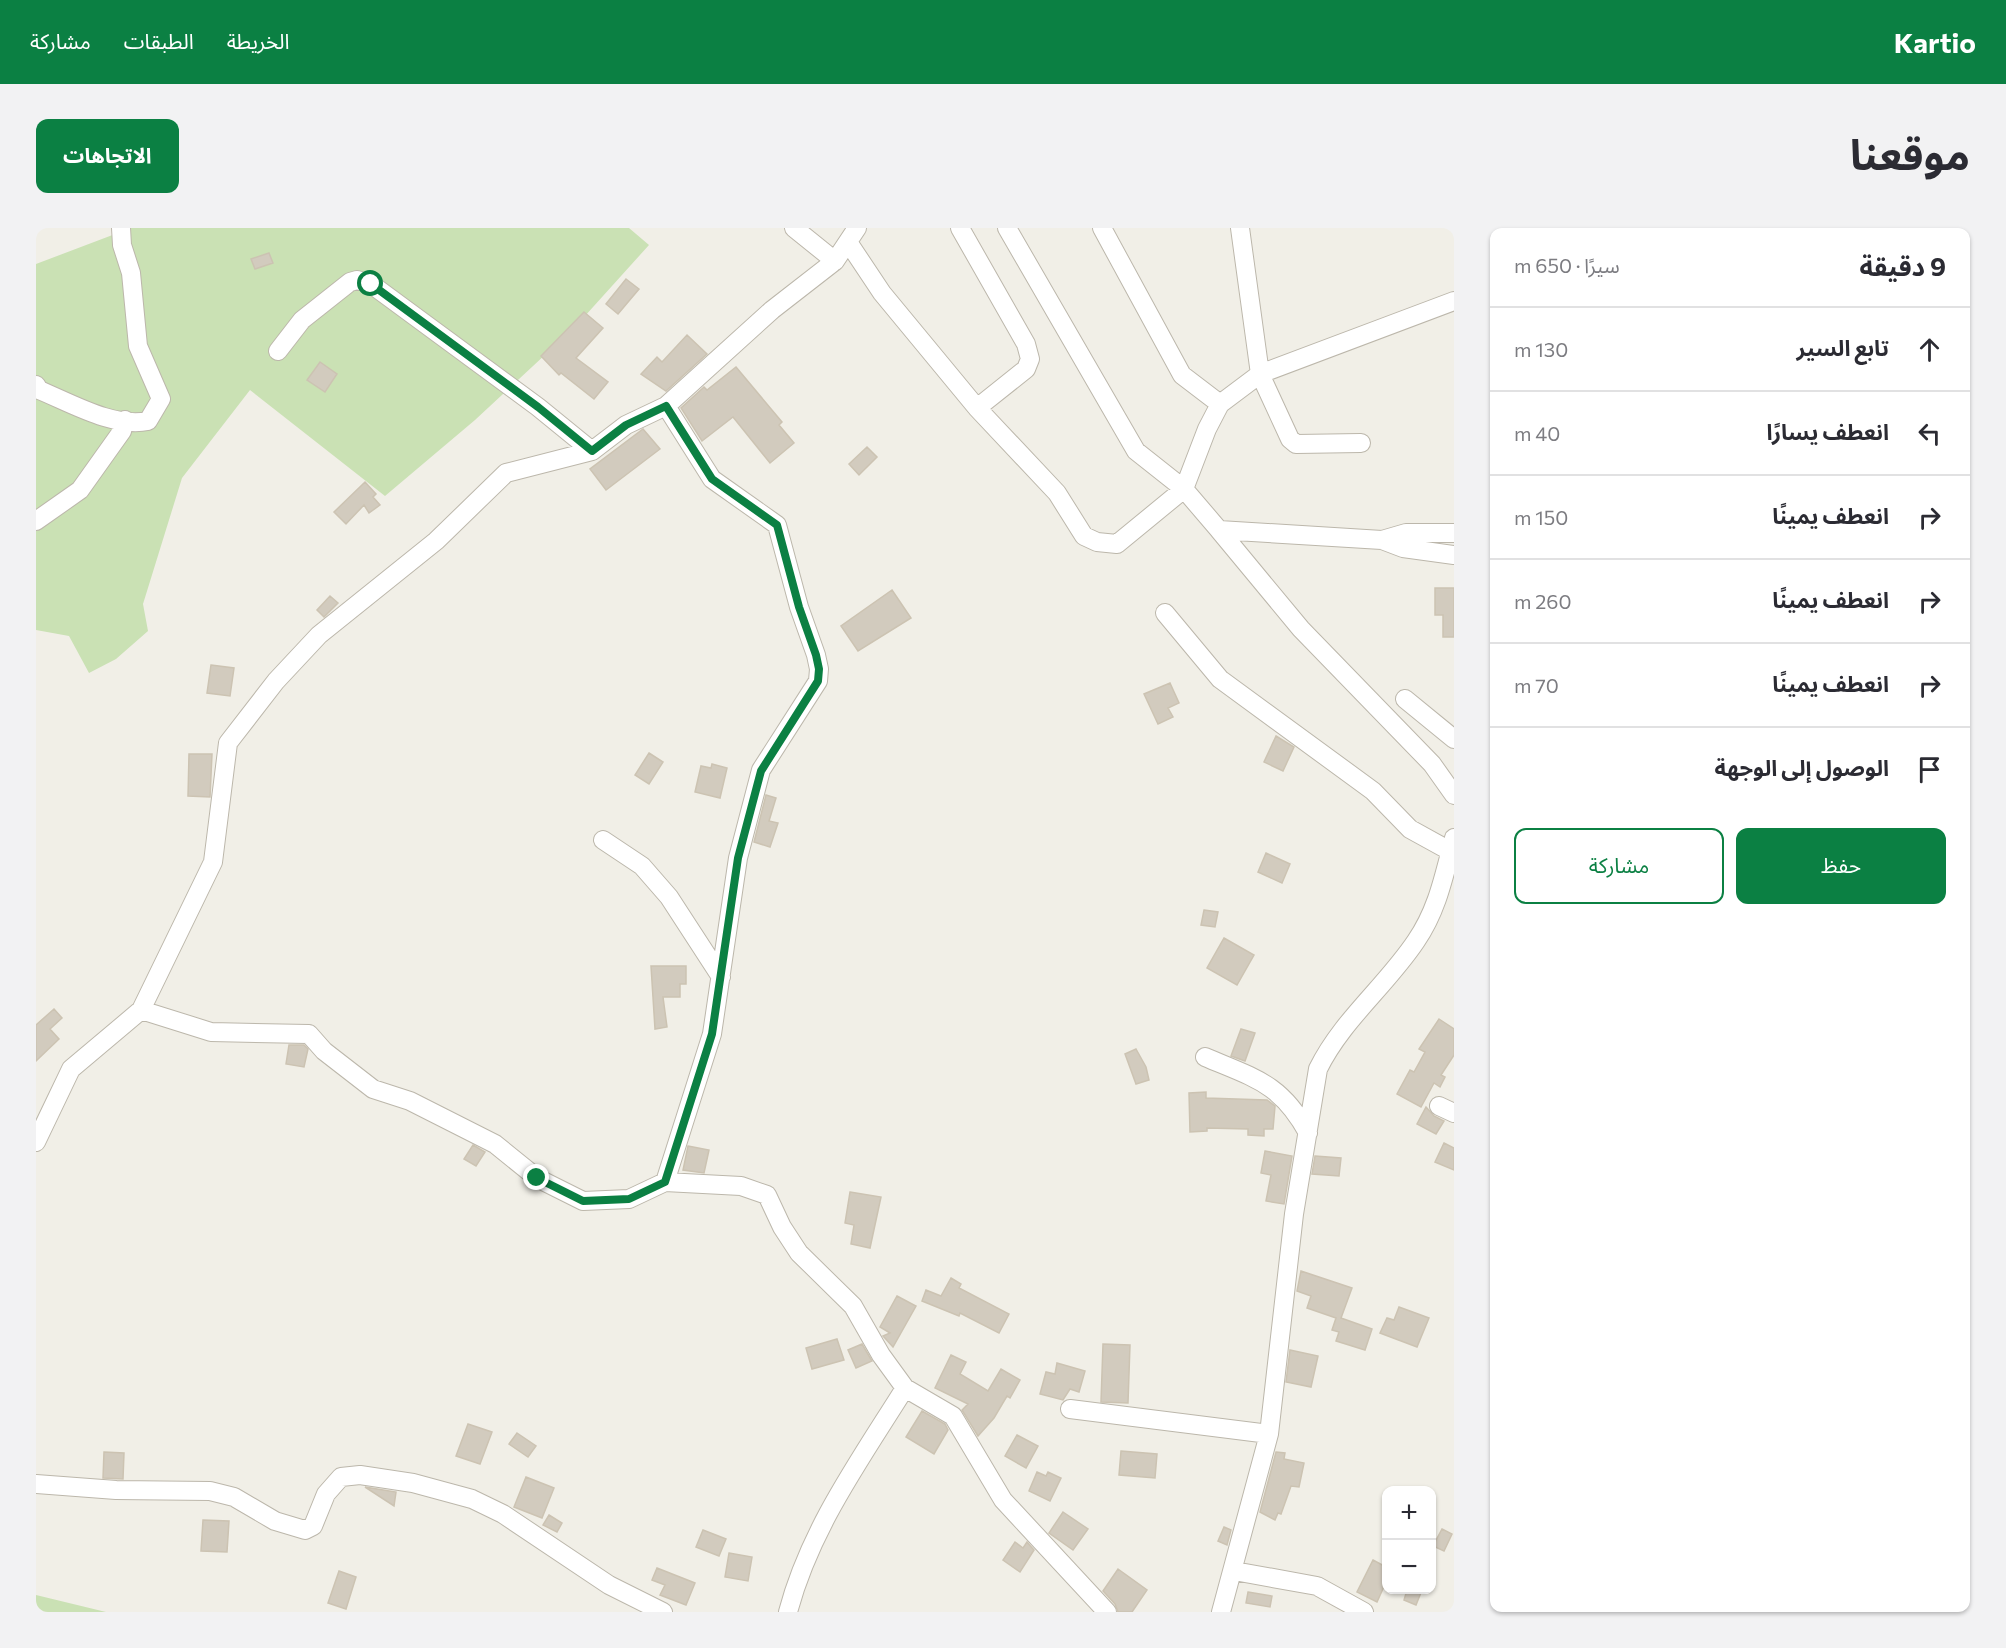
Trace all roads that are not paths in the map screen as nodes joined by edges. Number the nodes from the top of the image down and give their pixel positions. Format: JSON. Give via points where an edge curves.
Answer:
{"nodes":[{"id":1,"x":121,"y":228,"type":"edge"},
{"id":2,"x":794,"y":228,"type":"edge"},
{"id":3,"x":960,"y":228,"type":"edge"},
{"id":4,"x":1008,"y":228,"type":"edge"},
{"id":5,"x":1102,"y":228,"type":"edge"},
{"id":6,"x":1240,"y":228,"type":"edge"},
{"id":7,"x":852,"y":235,"type":"edge"},
{"id":8,"x":835,"y":261,"type":"junction"},
{"id":9,"x":1454,"y":301,"type":"edge"},
{"id":10,"x":278,"y":351,"type":"dead end"},
{"id":11,"x":1260,"y":374,"type":"junction"},
{"id":12,"x":36,"y":385,"type":"edge"},
{"id":13,"x":1220,"y":404,"type":"junction"},
{"id":14,"x":666,"y":406,"type":"junction"},
{"id":15,"x":977,"y":408,"type":"junction"},
{"id":16,"x":125,"y":420,"type":"junction"},
{"id":17,"x":1361,"y":443,"type":"dead end"},
{"id":18,"x":592,"y":451,"type":"junction"},
{"id":19,"x":1184,"y":489,"type":"junction"},
{"id":20,"x":36,"y":521,"type":"edge"},
{"id":21,"x":1219,"y":530,"type":"junction"},
{"id":22,"x":1454,"y":533,"type":"edge"},
{"id":23,"x":1382,"y":540,"type":"junction"},
{"id":24,"x":1454,"y":555,"type":"edge"},
{"id":25,"x":1166,"y":613,"type":"dead end"},
{"id":26,"x":1406,"y":699,"type":"dead end"},
{"id":27,"x":1454,"y":739,"type":"edge"},
{"id":28,"x":1454,"y":795,"type":"edge"},
{"id":29,"x":603,"y":840,"type":"dead end"},
{"id":30,"x":1452,"y":845,"type":"edge"},
{"id":31,"x":721,"y":977,"type":"junction"},
{"id":32,"x":141,"y":1010,"type":"junction"},
{"id":33,"x":1205,"y":1057,"type":"dead end"},
{"id":34,"x":1308,"y":1133,"type":"junction"},
{"id":35,"x":36,"y":1142,"type":"edge"},
{"id":36,"x":665,"y":1182,"type":"junction"},
{"id":37,"x":905,"y":1388,"type":"junction"},
{"id":38,"x":1070,"y":1409,"type":"dead end"},
{"id":39,"x":1269,"y":1434,"type":"junction"},
{"id":40,"x":38,"y":1487,"type":"edge"},
{"id":41,"x":1234,"y":1571,"type":"junction"},
{"id":42,"x":663,"y":1612,"type":"edge"},
{"id":43,"x":788,"y":1612,"type":"edge"},
{"id":44,"x":1107,"y":1612,"type":"edge"},
{"id":45,"x":1221,"y":1612,"type":"edge"},
{"id":46,"x":1364,"y":1612,"type":"edge"}],
"edges":[{"from":1,"to":16,"type":"street","via":[[131,273],[138,346],[161,399],[148,421]]},
{"from":2,"to":8,"type":"street"},
{"from":3,"to":15,"type":"street","via":[[1026,344],[1030,358],[1026,369]]},
{"from":4,"to":19,"type":"street","via":[[1136,451]]},
{"from":5,"to":13,"type":"street","via":[[1182,375]]},
{"from":6,"to":11,"type":"street"},
{"from":7,"to":8,"type":"street"},
{"from":7,"to":15,"type":"street","via":[[882,293]]},
{"from":8,"to":14,"type":"street","via":[[772,310]]},
{"from":9,"to":11,"type":"street"},
{"from":10,"to":18,"type":"street","via":[[302,320],[350,282],[371,284]]},
{"from":11,"to":13,"type":"street"},
{"from":11,"to":17,"type":"street","via":[[1290,439],[1296,444]]},
{"from":12,"to":16,"type":"street","via":[[39,390],[99,415]]},
{"from":13,"to":19,"type":"street"},
{"from":14,"to":18,"type":"street","via":[[626,425]]},
{"from":14,"to":31,"type":"street","via":[[712,479],[777,525],[819,669],[818,681],[761,771],[738,858]]},
{"from":15,"to":19,"type":"street","via":[[1057,493],[1084,536],[1097,542],[1117,544]]},
{"from":16,"to":20,"type":"street","via":[[122,431],[80,490]]},
{"from":18,"to":32,"type":"street","via":[[506,472],[436,541],[319,635],[276,681],[228,742],[213,862]]},
{"from":19,"to":21,"type":"street"},
{"from":21,"to":23,"type":"street"},
{"from":21,"to":28,"type":"street","via":[[1301,629],[1432,764]]},
{"from":22,"to":23,"type":"street","via":[[1406,533]]},
{"from":23,"to":24,"type":"street","via":[[1403,548]]},
{"from":25,"to":30,"type":"street","via":[[1220,679],[1373,791],[1410,829]]},
{"from":26,"to":27,"type":"street"},
{"from":29,"to":31,"type":"street","via":[[642,866],[669,897]]},
{"from":30,"to":34,"type":"street","via":[[1441,894],[1417,941],[1328,1048],[1318,1069]]},
{"from":31,"to":36,"type":"street","via":[[712,1034]]},
{"from":32,"to":35,"type":"street","via":[[70,1069]]},
{"from":32,"to":36,"type":"street","via":[[211,1032],[309,1034],[372,1089],[410,1101],[495,1144],[537,1178],[583,1201],[629,1199]]},
{"from":33,"to":34,"type":"street","via":[[1265,1081],[1297,1113]]},
{"from":34,"to":39,"type":"street","via":[[1294,1214]]},
{"from":36,"to":37,"type":"street","via":[[741,1186],[767,1195],[799,1253],[853,1306]]},
{"from":37,"to":43,"type":"street","via":[[831,1505],[798,1575]]},
{"from":37,"to":44,"type":"street","via":[[953,1416],[1003,1500]]},
{"from":38,"to":39,"type":"street"},
{"from":39,"to":41,"type":"street"},
{"from":40,"to":42,"type":"street","via":[[210,1491],[234,1497],[275,1521],[305,1530],[313,1526],[326,1494],[341,1477],[360,1474],[412,1483],[472,1499],[503,1514],[609,1585]]},
{"from":41,"to":45,"type":"street"},
{"from":41,"to":46,"type":"street","via":[[1317,1586]]}]}
